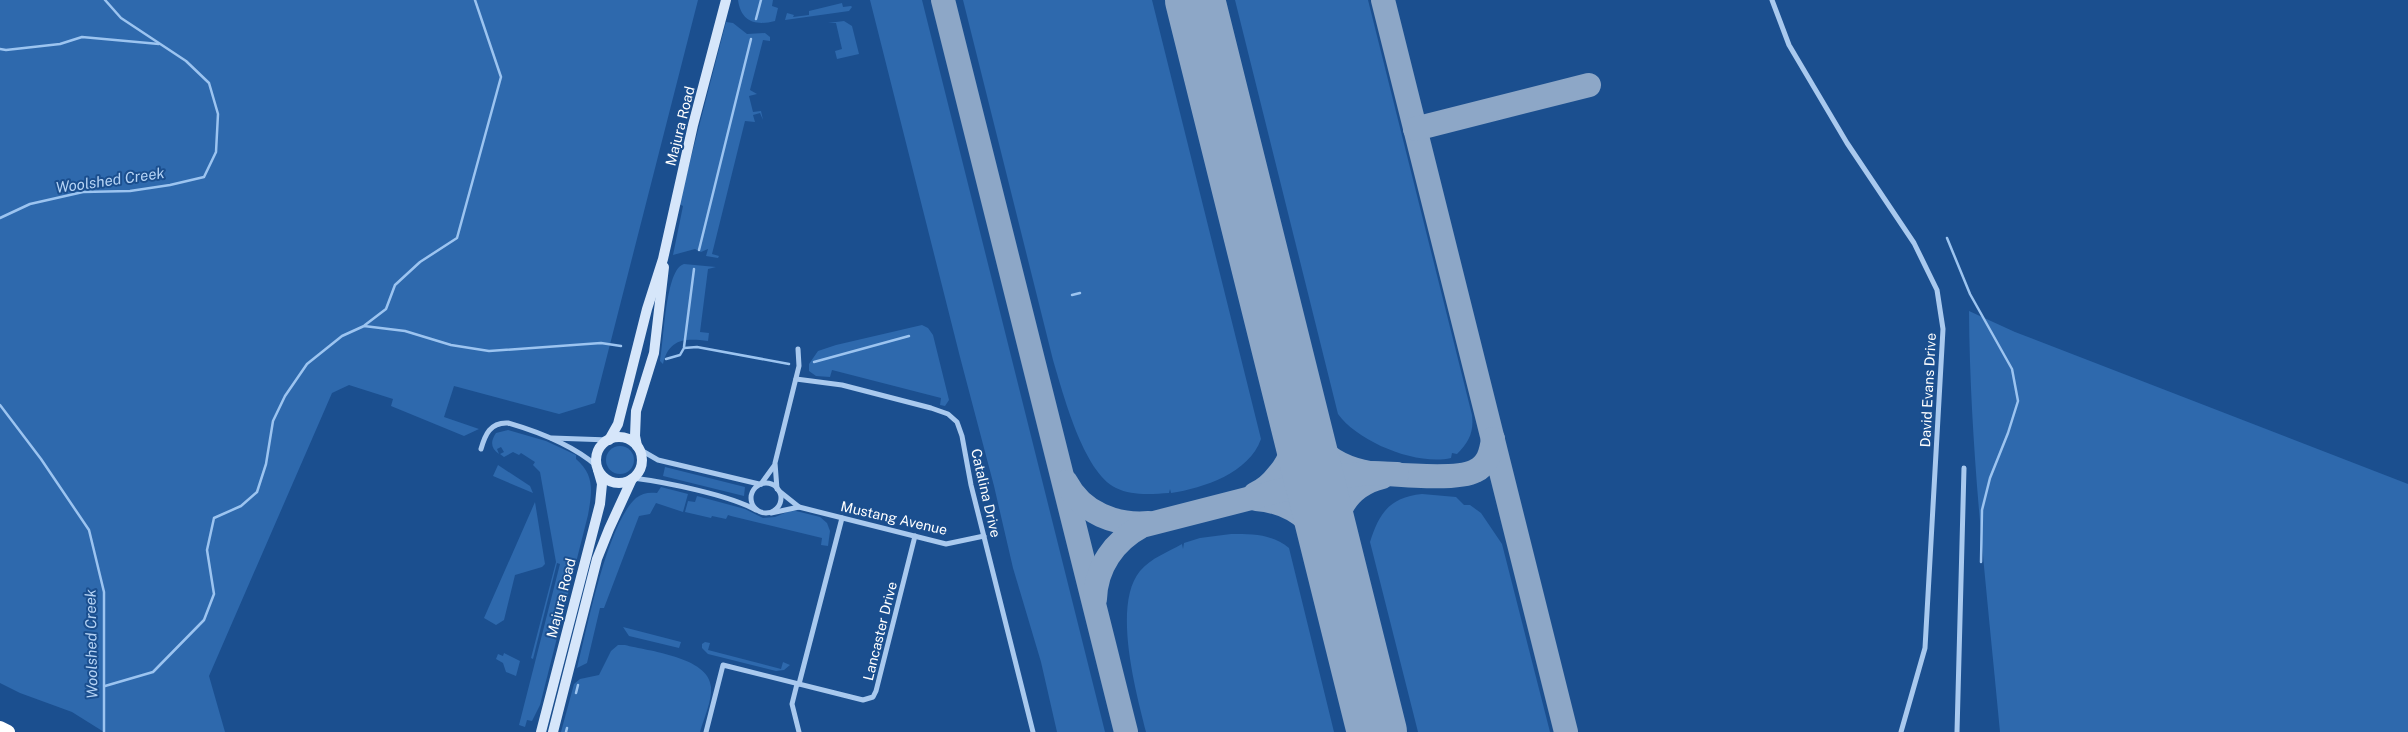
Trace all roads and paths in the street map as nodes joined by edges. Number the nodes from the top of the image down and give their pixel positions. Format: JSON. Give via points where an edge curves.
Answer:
{"nodes":[{"id":1,"x":726,"y":0,"type":"edge"},
{"id":2,"x":1772,"y":0,"type":"edge"},
{"id":3,"x":663,"y":259,"type":"junction"},
{"id":4,"x":798,"y":350,"type":"dead end"},
{"id":5,"x":796,"y":379,"type":"junction"},
{"id":6,"x":547,"y":437,"type":"junction"},
{"id":7,"x":609,"y":440,"type":"junction"},
{"id":8,"x":638,"y":447,"type":"junction"},
{"id":9,"x":481,"y":449,"type":"dead end"},
{"id":10,"x":775,"y":463,"type":"junction"},
{"id":11,"x":598,"y":468,"type":"junction"},
{"id":12,"x":1964,"y":468,"type":"dead end"},
{"id":13,"x":633,"y":479,"type":"junction"},
{"id":14,"x":760,"y":484,"type":"junction"},
{"id":15,"x":778,"y":489,"type":"junction"},
{"id":16,"x":800,"y":507,"type":"junction"},
{"id":17,"x":756,"y":510,"type":"junction"},
{"id":18,"x":771,"y":513,"type":"junction"},
{"id":19,"x":842,"y":518,"type":"junction"},
{"id":20,"x":915,"y":536,"type":"junction"},
{"id":21,"x":984,"y":536,"type":"junction"},
{"id":22,"x":798,"y":684,"type":"junction"},
{"id":23,"x":0,"y":728,"type":"edge"},
{"id":24,"x":8,"y":732,"type":"edge"},
{"id":25,"x":541,"y":732,"type":"edge"},
{"id":26,"x":553,"y":732,"type":"edge"},
{"id":27,"x":706,"y":732,"type":"edge"},
{"id":28,"x":799,"y":732,"type":"edge"},
{"id":29,"x":1033,"y":732,"type":"edge"},
{"id":30,"x":1901,"y":732,"type":"edge"},
{"id":31,"x":1957,"y":732,"type":"edge"}],
"edges":[{"from":1,"to":3,"type":"main road","name":"Majura Road","via":[[693,125]]},
{"from":2,"to":30,"type":"street","name":"David Evans Drive","via":[[1789,45],[1846,143],[1914,243],[1937,290],[1943,329],[1925,648]]},
{"from":3,"to":7,"type":"main road","name":"Majura Road","via":[[618,424]]},
{"from":3,"to":8,"type":"main road","name":"Majura Road","via":[[655,345],[636,411]]},
{"from":4,"to":5,"type":"street"},
{"from":5,"to":10,"type":"street"},
{"from":5,"to":21,"type":"street","name":"Catalina Drive","via":[[851,387],[951,416],[961,432]]},
{"from":6,"to":7,"type":"street"},
{"from":6,"to":9,"type":"street","via":[[501,423],[487,432]]},
{"from":6,"to":11,"type":"street","via":[[581,454]]},
{"from":7,"to":8,"type":"main road","via":[[624,438]]},
{"from":7,"to":11,"type":"main road","via":[[599,450]]},
{"from":8,"to":13,"type":"main road","via":[[642,463]]},
{"from":8,"to":14,"type":"street","via":[[658,460]]},
{"from":10,"to":14,"type":"street"},
{"from":10,"to":15,"type":"street"},
{"from":11,"to":13,"type":"main road","via":[[606,479],[613,482]]},
{"from":11,"to":25,"type":"main road","name":"Majura Road","via":[[602,484],[600,504]]},
{"from":12,"to":31,"type":"street"},
{"from":13,"to":17,"type":"street","via":[[669,484],[745,504]]},
{"from":13,"to":26,"type":"main road","name":"Majura Road","via":[[597,559]]},
{"from":14,"to":15,"type":"street","via":[[770,484]]},
{"from":14,"to":17,"type":"street","via":[[750,496]]},
{"from":15,"to":16,"type":"street","name":"Mustang Avenue"},
{"from":15,"to":18,"type":"street","via":[[780,503]]},
{"from":16,"to":18,"type":"street","name":"Mustang Avenue"},
{"from":16,"to":19,"type":"street","name":"Mustang Avenue"},
{"from":17,"to":18,"type":"street"},
{"from":19,"to":20,"type":"street","name":"Mustang Avenue"},
{"from":19,"to":22,"type":"street"},
{"from":20,"to":21,"type":"street","name":"Mustang Avenue","via":[[948,544]]},
{"from":20,"to":22,"type":"street","name":"Lancaster Drive","via":[[874,695],[865,701]]},
{"from":21,"to":29,"type":"street","name":"Catalina Drive"},
{"from":22,"to":27,"type":"street","name":"Lancaster Drive","via":[[723,665]]},
{"from":22,"to":28,"type":"street","via":[[792,704]]},
{"from":23,"to":24,"type":"highway"}]}
